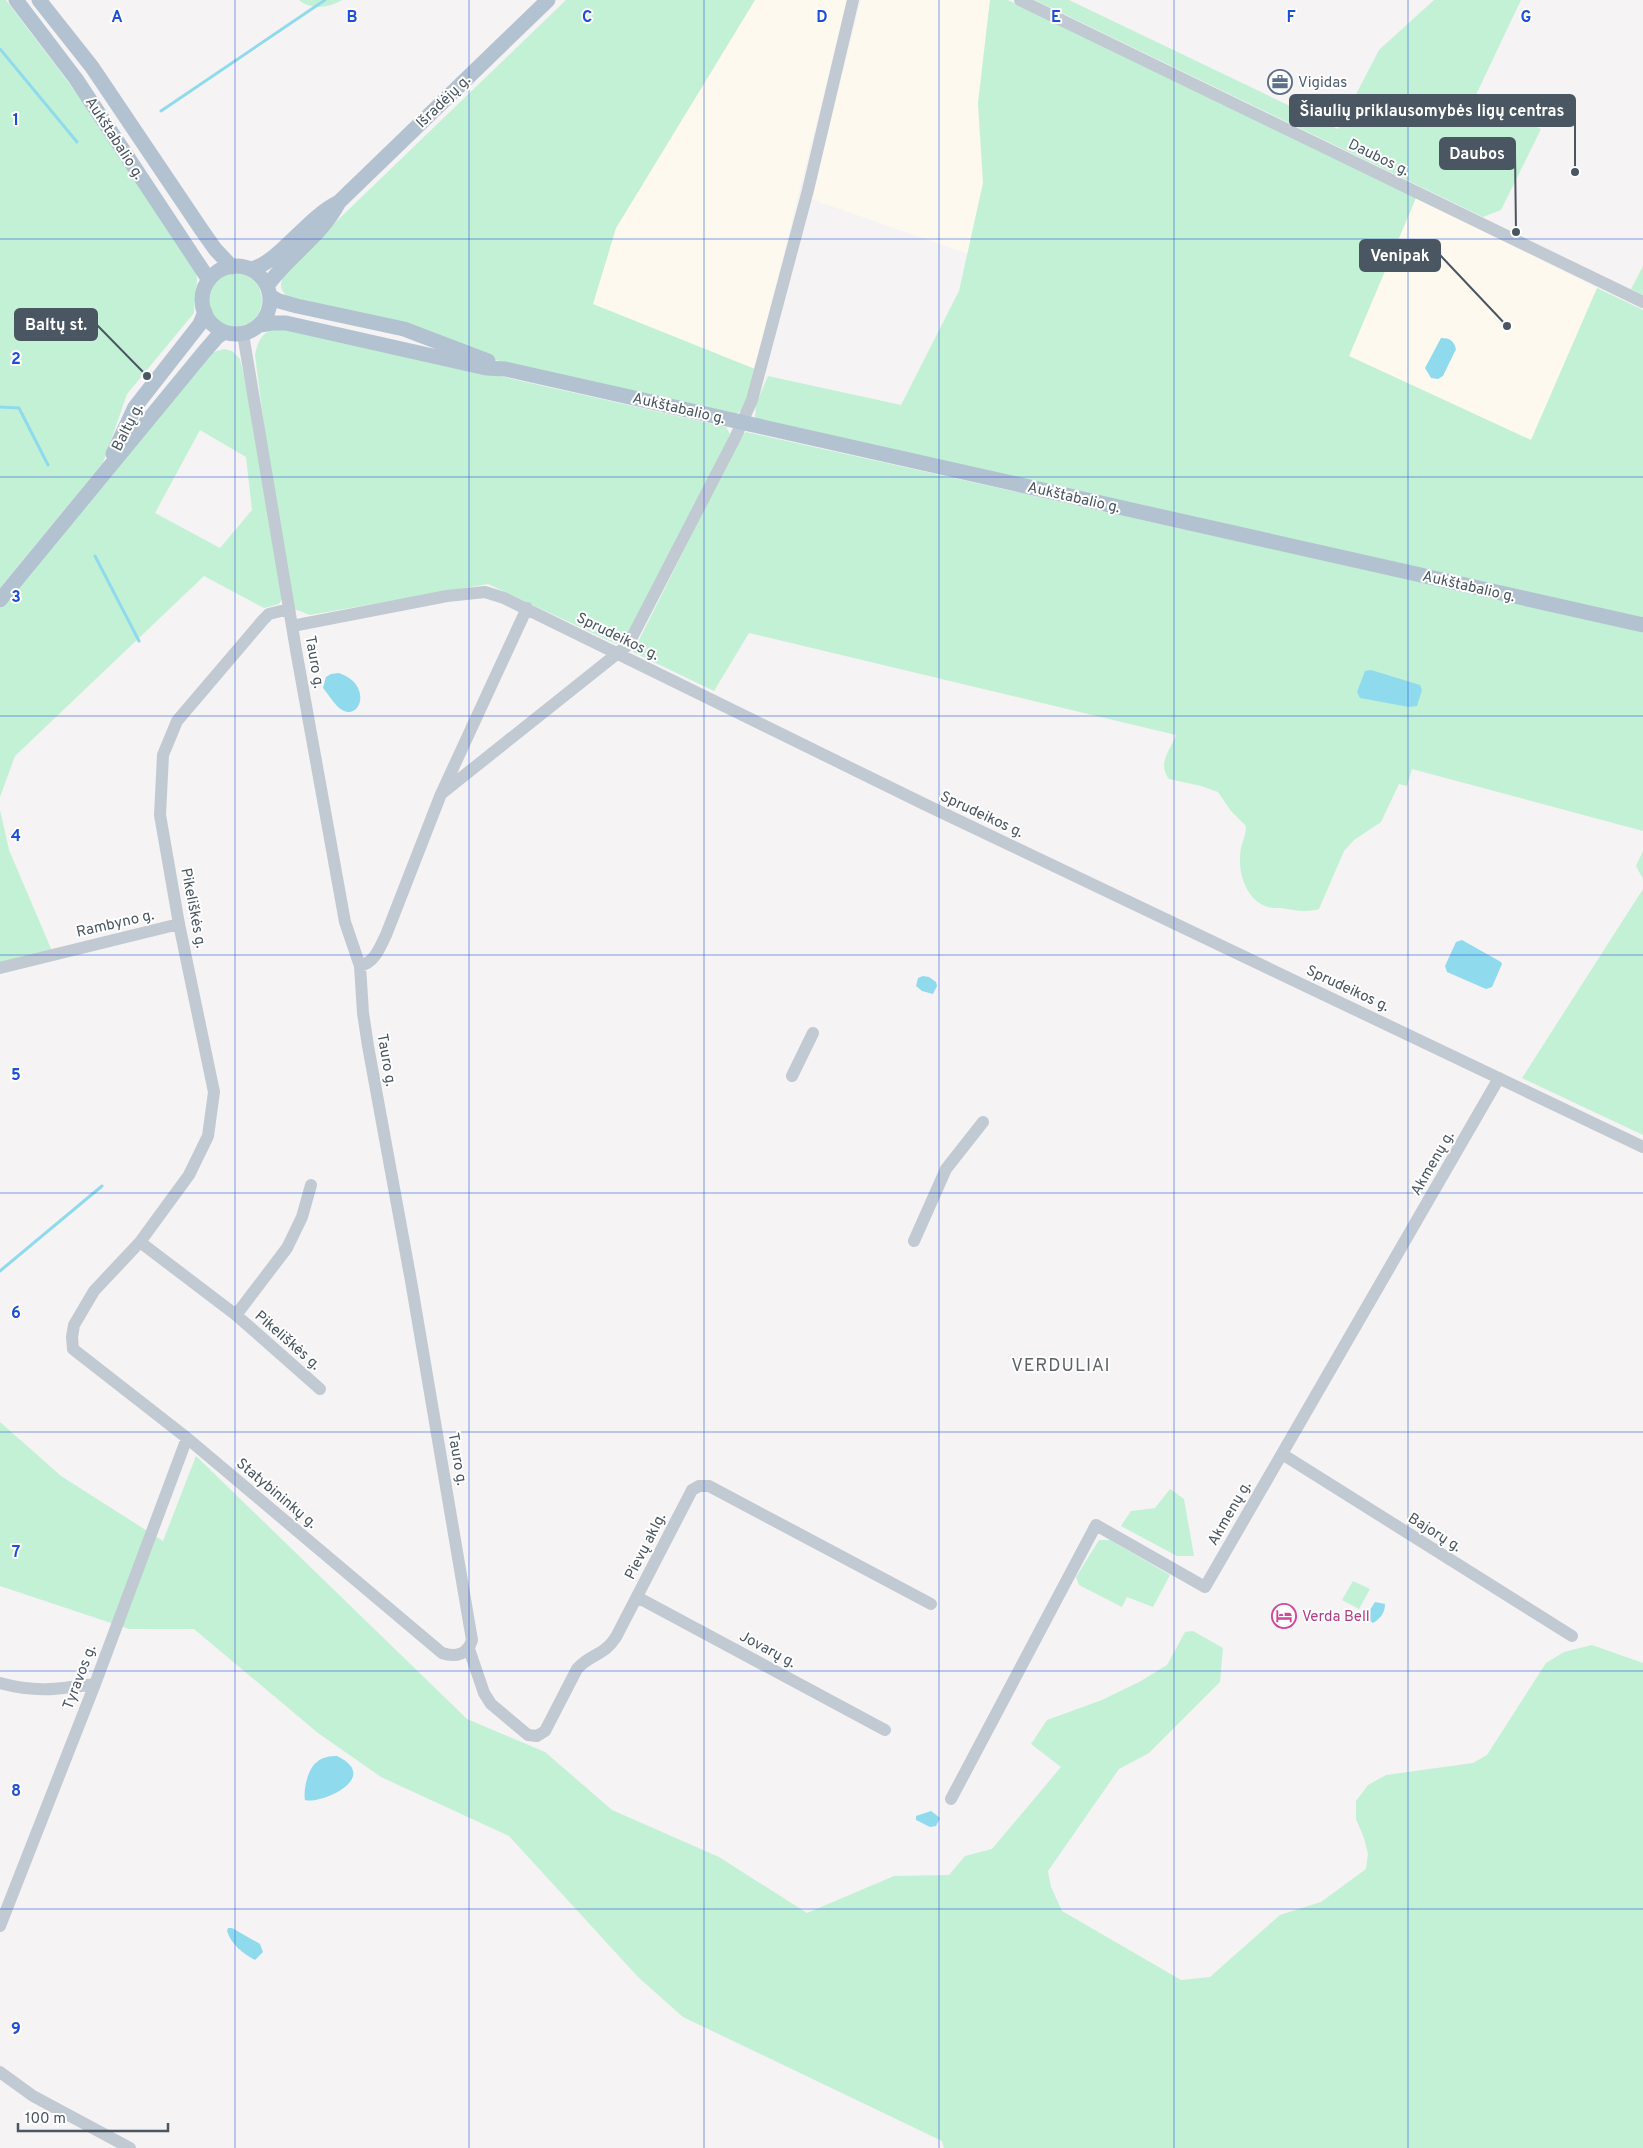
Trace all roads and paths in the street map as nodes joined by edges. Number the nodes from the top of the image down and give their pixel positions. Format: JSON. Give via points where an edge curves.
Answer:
{"nodes":[{"id":1,"x":16,"y":0,"type":"edge"},
{"id":2,"x":39,"y":0,"type":"edge"},
{"id":3,"x":548,"y":0,"type":"edge"},
{"id":4,"x":853,"y":0,"type":"edge"},
{"id":5,"x":1020,"y":0,"type":"edge"},
{"id":6,"x":339,"y":202,"type":"junction"},
{"id":7,"x":232,"y":267,"type":"junction"},
{"id":8,"x":250,"y":269,"type":"junction"},
{"id":9,"x":209,"y":280,"type":"junction"},
{"id":10,"x":268,"y":291,"type":"junction"},
{"id":11,"x":1643,"y":302,"type":"edge"},
{"id":12,"x":204,"y":312,"type":"junction"},
{"id":13,"x":260,"y":325,"type":"junction"},
{"id":14,"x":225,"y":332,"type":"junction"},
{"id":15,"x":243,"y":334,"type":"junction"},
{"id":16,"x":505,"y":369,"type":"junction"},
{"id":17,"x":743,"y":423,"type":"junction"},
{"id":18,"x":106,"y":472,"type":"junction"},
{"id":19,"x":0,"y":600,"type":"edge"},
{"id":20,"x":527,"y":608,"type":"junction"},
{"id":21,"x":289,"y":609,"type":"junction"},
{"id":22,"x":1643,"y":625,"type":"edge"},
{"id":23,"x":292,"y":626,"type":"junction"},
{"id":24,"x":617,"y":654,"type":"junction"},
{"id":25,"x":442,"y":794,"type":"junction"},
{"id":26,"x":179,"y":924,"type":"junction"},
{"id":27,"x":360,"y":966,"type":"junction"},
{"id":28,"x":0,"y":968,"type":"edge"},
{"id":29,"x":813,"y":1033,"type":"dead end"},
{"id":30,"x":792,"y":1076,"type":"dead end"},
{"id":31,"x":1499,"y":1078,"type":"junction"},
{"id":32,"x":983,"y":1122,"type":"dead end"},
{"id":33,"x":1643,"y":1147,"type":"edge"},
{"id":34,"x":311,"y":1185,"type":"dead end"},
{"id":35,"x":914,"y":1241,"type":"dead end"},
{"id":36,"x":140,"y":1242,"type":"junction"},
{"id":37,"x":236,"y":1315,"type":"junction"},
{"id":38,"x":73,"y":1349,"type":"joint"},
{"id":39,"x":320,"y":1388,"type":"dead end"},
{"id":40,"x":187,"y":1438,"type":"junction"},
{"id":41,"x":1282,"y":1454,"type":"junction"},
{"id":42,"x":637,"y":1597,"type":"junction"},
{"id":43,"x":932,"y":1604,"type":"dead end"},
{"id":44,"x":1572,"y":1636,"type":"dead end"},
{"id":45,"x":465,"y":1652,"type":"junction"},
{"id":46,"x":0,"y":1683,"type":"edge"},
{"id":47,"x":95,"y":1684,"type":"junction"},
{"id":48,"x":885,"y":1730,"type":"dead end"},
{"id":49,"x":951,"y":1799,"type":"dead end"},
{"id":50,"x":0,"y":1926,"type":"edge"},
{"id":51,"x":0,"y":2072,"type":"edge"},
{"id":52,"x":130,"y":2148,"type":"edge"}],
"edges":[{"from":1,"to":9,"type":"main road","name":"Aukštabalio g.","via":[[76,79]]},
{"from":2,"to":7,"type":"main road","name":"Aukštabalio g.","via":[[92,67],[215,249]]},
{"from":3,"to":6,"type":"main road","name":"Išradėjų g."},
{"from":4,"to":17,"type":"street","via":[[808,190]]},
{"from":5,"to":11,"type":"street","name":"Daubos g."},
{"from":6,"to":8,"type":"main road","name":"Išradėjų g.","via":[[318,214],[265,264]]},
{"from":6,"to":10,"type":"main road","name":"Išradėjų g.","via":[[324,224],[280,270]]},
{"from":7,"to":8,"type":"main road"},
{"from":7,"to":9,"type":"main road"},
{"from":8,"to":10,"type":"main road","via":[[258,273]]},
{"from":9,"to":12,"type":"main road","via":[[202,301]]},
{"from":10,"to":13,"type":"main road","via":[[270,306]]},
{"from":10,"to":16,"type":"main road","name":"Aukštabalio g.","via":[[278,301],[404,330]]},
{"from":12,"to":14,"type":"main road","via":[[216,328]]},
{"from":12,"to":18,"type":"main road","name":"Baltų g.","via":[[200,324],[135,408]]},
{"from":13,"to":15,"type":"main road"},
{"from":13,"to":16,"type":"main road","name":"Aukštabalio g.","via":[[286,324],[486,368]]},
{"from":14,"to":15,"type":"main road"},
{"from":14,"to":18,"type":"main road","name":"Baltų g.","via":[[204,352]]},
{"from":15,"to":21,"type":"street","name":"Tauro g."},
{"from":16,"to":17,"type":"main road","name":"Aukštabalio g."},
{"from":17,"to":22,"type":"main road","name":"Aukštabalio g."},
{"from":17,"to":24,"type":"street","via":[[628,645]]},
{"from":18,"to":19,"type":"main road","name":"Baltų g."},
{"from":20,"to":23,"type":"street","name":"Sprudeikos g.","via":[[485,592],[447,596]]},
{"from":20,"to":24,"type":"street","name":"Sprudeikos g."},
{"from":20,"to":25,"type":"street"},
{"from":21,"to":23,"type":"street","name":"Tauro g."},
{"from":21,"to":26,"type":"street","name":"Pikeliškės g.","via":[[269,614],[263,620],[177,721],[163,755],[160,815]]},
{"from":23,"to":27,"type":"street","name":"Tauro g.","via":[[345,922]]},
{"from":24,"to":25,"type":"street"},
{"from":24,"to":31,"type":"street","name":"Sprudeikos g."},
{"from":25,"to":27,"type":"street","via":[[378,952],[369,964]]},
{"from":26,"to":28,"type":"street","name":"Rambyno g."},
{"from":26,"to":36,"type":"street","name":"Pikeliškės g.","via":[[214,1092],[208,1136],[192,1168]]},
{"from":27,"to":45,"type":"street","name":"Tauro g.","via":[[368,1046],[472,1640]]},
{"from":29,"to":30,"type":"street"},
{"from":31,"to":33,"type":"street","name":"Sprudeikos g."},
{"from":31,"to":41,"type":"street","name":"Akmenų g."},
{"from":32,"to":35,"type":"street","via":[[946,1169]]},
{"from":34,"to":37,"type":"street","name":"Pikeliškės g.","via":[[302,1217],[287,1248]]},
{"from":36,"to":37,"type":"street","name":"Pikeliškės g."},
{"from":36,"to":38,"type":"street","name":"Pikeliškės g.","via":[[94,1291],[74,1325]]},
{"from":37,"to":39,"type":"street","name":"Pikeliškės g."},
{"from":38,"to":40,"type":"street","name":"Statybininkų g."},
{"from":40,"to":45,"type":"street","name":"Statybininkų g.","via":[[442,1653],[450,1656]]},
{"from":40,"to":47,"type":"street","name":"Tyravos g."},
{"from":41,"to":44,"type":"street","name":"Bajorų g."},
{"from":41,"to":49,"type":"street","name":"Akmenų g.","via":[[1205,1587],[1096,1525]]},
{"from":42,"to":43,"type":"street","name":"Pievų aklg.","via":[[692,1490],[709,1486]]},
{"from":42,"to":45,"type":"street","name":"Pievų aklg.","via":[[608,1649],[584,1661],[577,1669],[544,1731],[537,1736],[528,1735],[491,1704]]},
{"from":42,"to":48,"type":"street","name":"Jovarų g."},
{"from":46,"to":47,"type":"street","via":[[50,1690]]},
{"from":47,"to":50,"type":"street","name":"Tyravos g."},
{"from":51,"to":52,"type":"street","via":[[34,2096]]}]}
